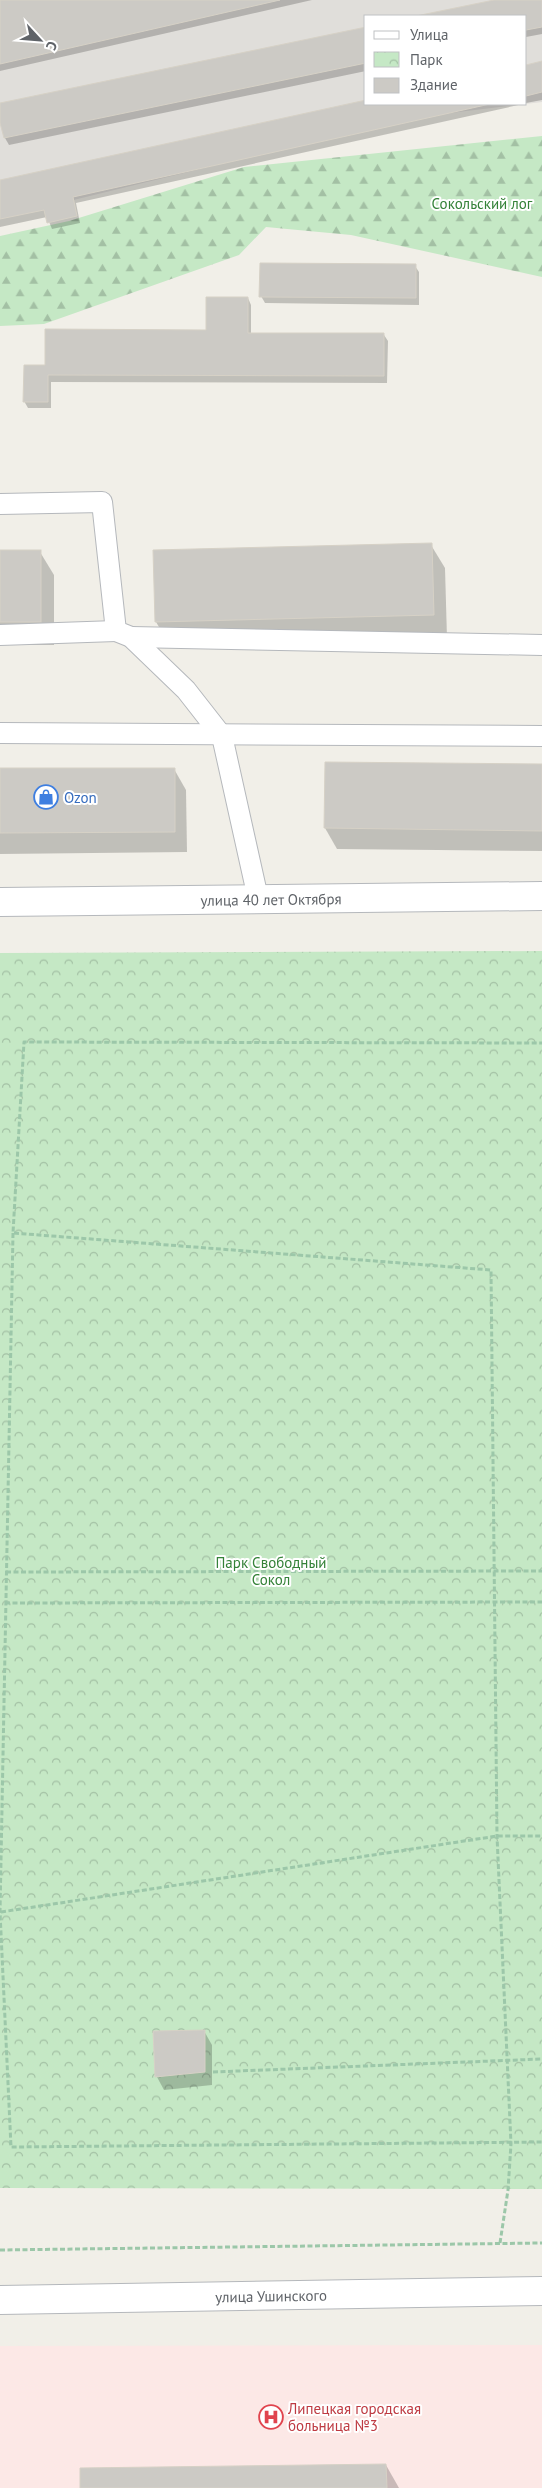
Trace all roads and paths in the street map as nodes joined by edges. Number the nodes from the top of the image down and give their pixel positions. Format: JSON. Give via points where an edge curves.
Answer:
{"nodes":[{"id":1,"x":0,"y":504,"type":"edge"},
{"id":2,"x":124,"y":634,"type":"junction"},
{"id":3,"x":0,"y":635,"type":"edge"},
{"id":4,"x":542,"y":645,"type":"edge"},
{"id":5,"x":0,"y":733,"type":"edge"},
{"id":6,"x":222,"y":736,"type":"junction"},
{"id":7,"x":542,"y":736,"type":"edge"},
{"id":8,"x":542,"y":896,"type":"edge"},
{"id":9,"x":258,"y":898,"type":"junction"},
{"id":10,"x":0,"y":902,"type":"edge"},
{"id":11,"x":542,"y":1043,"type":"edge"},
{"id":12,"x":13,"y":1233,"type":"junction"},
{"id":13,"x":494,"y":1571,"type":"junction"},
{"id":14,"x":542,"y":1571,"type":"edge"},
{"id":15,"x":6,"y":1572,"type":"junction"},
{"id":16,"x":542,"y":1602,"type":"edge"},
{"id":17,"x":5,"y":1603,"type":"junction"},
{"id":18,"x":495,"y":1603,"type":"junction"},
{"id":19,"x":497,"y":1836,"type":"junction"},
{"id":20,"x":542,"y":1836,"type":"edge"},
{"id":21,"x":0,"y":1912,"type":"edge"},
{"id":22,"x":508,"y":2059,"type":"junction"},
{"id":23,"x":542,"y":2059,"type":"edge"},
{"id":24,"x":213,"y":2072,"type":"dead end"},
{"id":25,"x":542,"y":2142,"type":"edge"},
{"id":26,"x":511,"y":2144,"type":"junction"},
{"id":27,"x":500,"y":2243,"type":"junction"},
{"id":28,"x":542,"y":2243,"type":"edge"},
{"id":29,"x":0,"y":2250,"type":"edge"},
{"id":30,"x":542,"y":2291,"type":"edge"},
{"id":31,"x":0,"y":2300,"type":"edge"}],
"edges":[{"from":1,"to":2,"type":"lane","via":[[102,502]]},
{"from":2,"to":3,"type":"lane"},
{"from":2,"to":4,"type":"lane"},
{"from":2,"to":6,"type":"lane","via":[[186,690]]},
{"from":5,"to":6,"type":"lane"},
{"from":6,"to":7,"type":"lane"},
{"from":6,"to":9,"type":"lane"},
{"from":8,"to":9,"type":"street","name":"улица 40 лет Октября"},
{"from":9,"to":10,"type":"street","name":"улица 40 лет Октября"},
{"from":11,"to":12,"type":"path","via":[[24,1042]]},
{"from":12,"to":13,"type":"path","via":[[491,1270]]},
{"from":12,"to":15,"type":"path"},
{"from":13,"to":14,"type":"path"},
{"from":13,"to":15,"type":"path"},
{"from":13,"to":18,"type":"path"},
{"from":15,"to":17,"type":"path"},
{"from":16,"to":18,"type":"path"},
{"from":17,"to":18,"type":"path"},
{"from":17,"to":21,"type":"path"},
{"from":18,"to":19,"type":"path"},
{"from":19,"to":20,"type":"path"},
{"from":19,"to":21,"type":"path"},
{"from":19,"to":22,"type":"path"},
{"from":21,"to":26,"type":"path","via":[[11,2147]]},
{"from":22,"to":23,"type":"path"},
{"from":22,"to":24,"type":"path"},
{"from":22,"to":26,"type":"path"},
{"from":25,"to":26,"type":"path"},
{"from":26,"to":27,"type":"path"},
{"from":27,"to":28,"type":"path"},
{"from":27,"to":29,"type":"path"},
{"from":30,"to":31,"type":"street","name":"улица Ушинского"}]}
